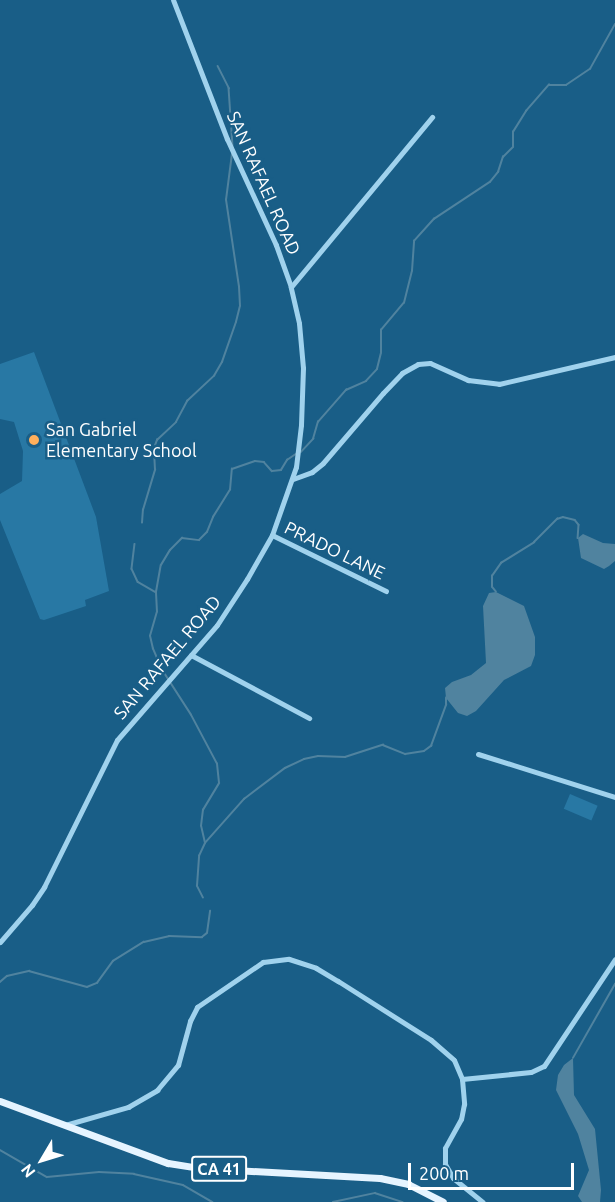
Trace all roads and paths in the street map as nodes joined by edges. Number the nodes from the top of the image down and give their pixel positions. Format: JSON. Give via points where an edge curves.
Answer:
{"nodes":[{"id":1,"x":172,"y":0,"type":"edge"},
{"id":2,"x":432,"y":117,"type":"dead end"},
{"id":3,"x":291,"y":287,"type":"junction"},
{"id":4,"x":615,"y":357,"type":"edge"},
{"id":5,"x":294,"y":479,"type":"junction"},
{"id":6,"x":272,"y":536,"type":"junction"},
{"id":7,"x":386,"y":591,"type":"dead end"},
{"id":8,"x":192,"y":655,"type":"junction"},
{"id":9,"x":309,"y":718,"type":"dead end"},
{"id":10,"x":478,"y":754,"type":"dead end"},
{"id":11,"x":615,"y":797,"type":"edge"},
{"id":12,"x":0,"y":942,"type":"edge"},
{"id":13,"x":615,"y":959,"type":"edge"},
{"id":14,"x":462,"y":1079,"type":"junction"},
{"id":15,"x":0,"y":1101,"type":"edge"},
{"id":16,"x":65,"y":1125,"type":"junction"},
{"id":17,"x":444,"y":1202,"type":"edge"},
{"id":18,"x":483,"y":1202,"type":"edge"}],
"edges":[{"from":1,"to":3,"type":"street","name":"SAN RAFAEL ROAD"},
{"from":2,"to":3,"type":"street"},
{"from":3,"to":5,"type":"street","name":"SAN RAFAEL ROAD","via":[[303,368],[302,425]]},
{"from":4,"to":5,"type":"street","via":[[499,384],[468,380],[430,363],[418,364],[402,373],[323,463]]},
{"from":5,"to":6,"type":"street","name":"SAN RAFAEL ROAD"},
{"from":6,"to":7,"type":"street","name":"PRADO LANE"},
{"from":6,"to":8,"type":"street","name":"SAN RAFAEL ROAD","via":[[224,615]]},
{"from":8,"to":9,"type":"street"},
{"from":8,"to":12,"type":"street","name":"SAN RAFAEL ROAD","via":[[117,740],[44,887]]},
{"from":10,"to":11,"type":"street"},
{"from":13,"to":14,"type":"street","via":[[544,1066],[531,1072]]},
{"from":14,"to":16,"type":"street","via":[[452,1058],[431,1040],[316,968],[279,958],[257,965],[197,1007],[178,1065],[157,1090],[128,1107]]},
{"from":14,"to":18,"type":"street","via":[[463,1112],[445,1148],[445,1164],[453,1178]]},
{"from":15,"to":16,"type":"main road","name":"CA 41","number":"CA 41"},
{"from":16,"to":17,"type":"main road","name":"CA 41","number":"CA 41","via":[[168,1163],[380,1178],[408,1184]]}]}
